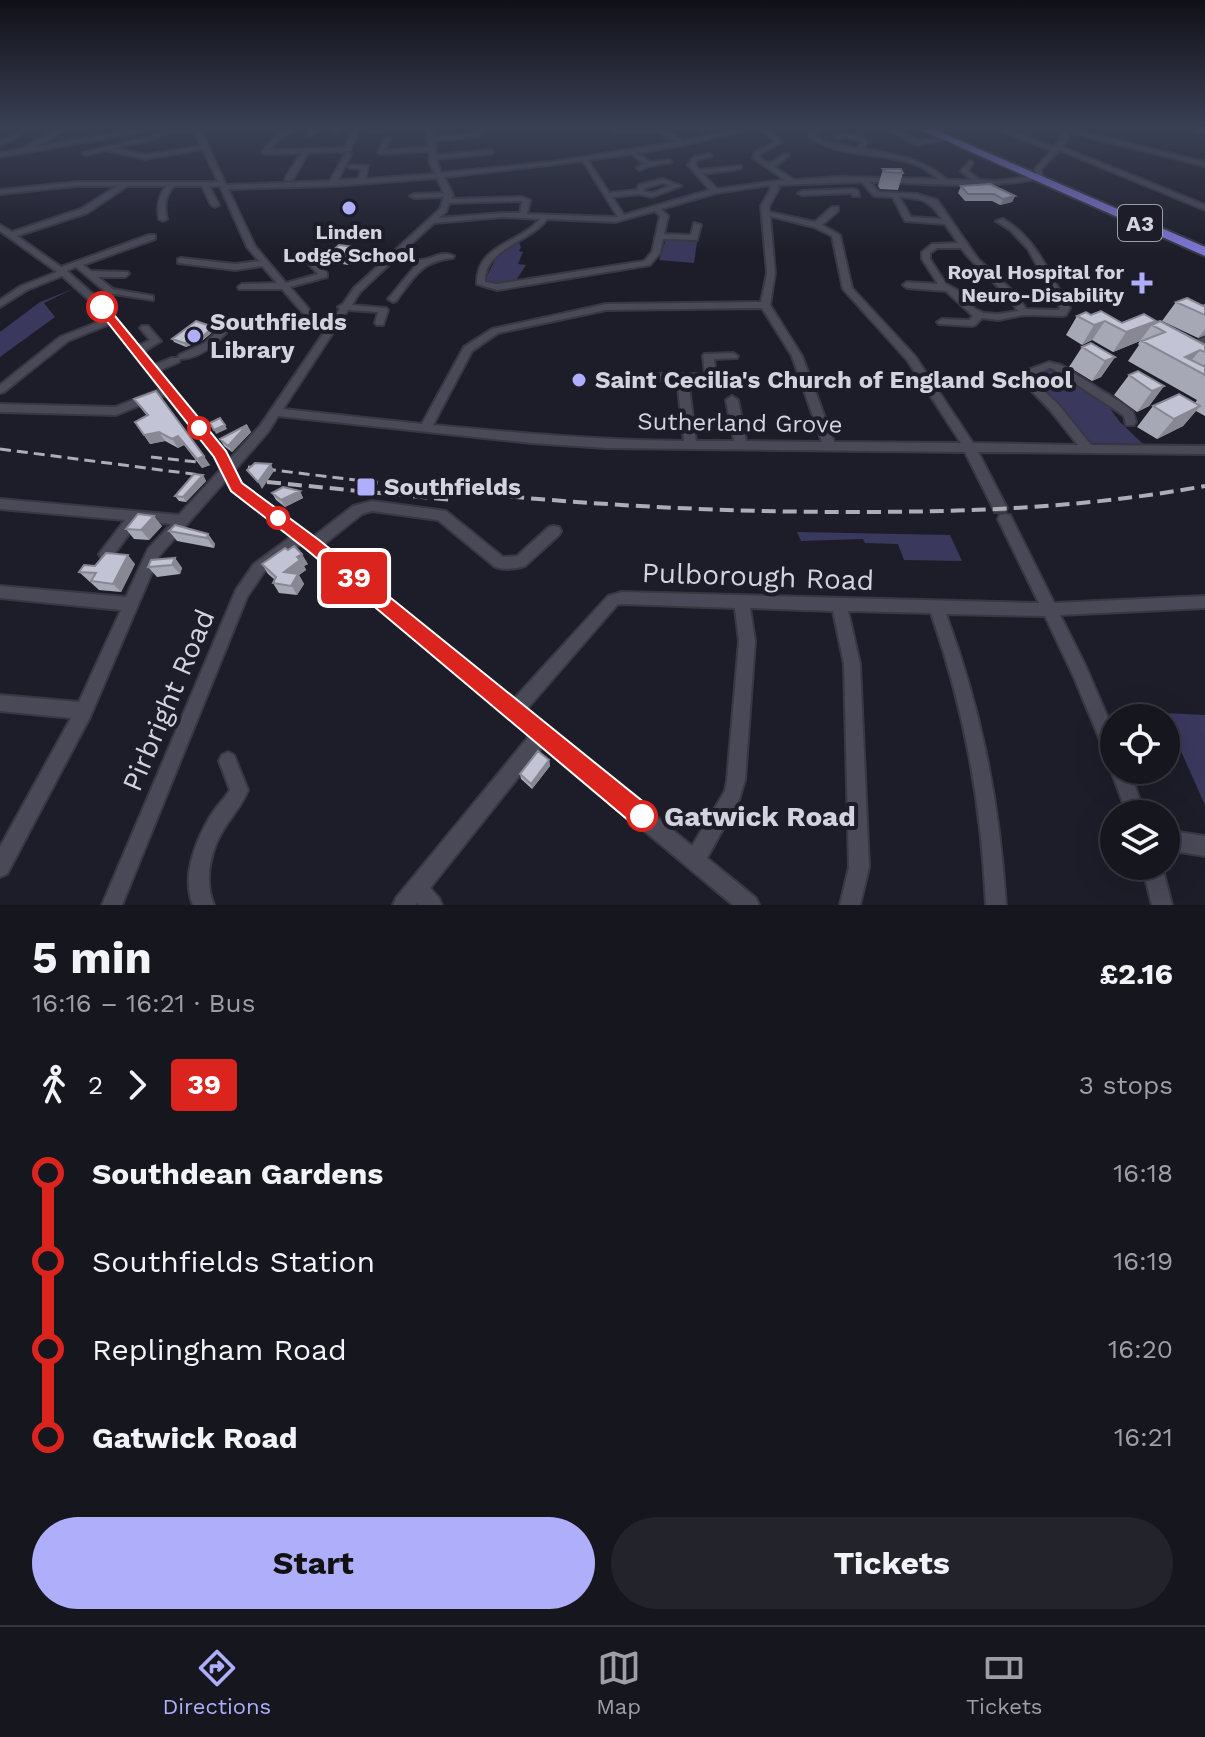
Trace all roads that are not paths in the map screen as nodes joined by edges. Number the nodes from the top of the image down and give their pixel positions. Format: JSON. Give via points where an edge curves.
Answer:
{"nodes":[{"id":1,"x":215,"y":171,"type":"edge"},
{"id":2,"x":294,"y":171,"type":"edge"},
{"id":3,"x":339,"y":171,"type":"edge"},
{"id":4,"x":364,"y":171,"type":"edge"},
{"id":5,"x":469,"y":171,"type":"edge"},
{"id":6,"x":541,"y":171,"type":"edge"},
{"id":7,"x":592,"y":171,"type":"edge"},
{"id":8,"x":702,"y":171,"type":"edge"},
{"id":9,"x":741,"y":171,"type":"edge"},
{"id":10,"x":776,"y":171,"type":"edge"},
{"id":11,"x":932,"y":171,"type":"edge"},
{"id":12,"x":964,"y":171,"type":"edge"},
{"id":13,"x":1011,"y":171,"type":"edge"},
{"id":14,"x":1028,"y":171,"type":"edge"},
{"id":15,"x":1043,"y":171,"type":"edge"},
{"id":16,"x":1112,"y":171,"type":"edge"},
{"id":17,"x":699,"y":172,"type":"joint"},
{"id":18,"x":437,"y":174,"type":"junction"},
{"id":19,"x":745,"y":175,"type":"dead end"},
{"id":20,"x":537,"y":176,"type":"dead end"},
{"id":21,"x":1022,"y":176,"type":"junction"},
{"id":22,"x":1040,"y":176,"type":"junction"},
{"id":23,"x":729,"y":179,"type":"dead end"},
{"id":24,"x":820,"y":180,"type":"junction"},
{"id":25,"x":864,"y":180,"type":"junction"},
{"id":26,"x":361,"y":181,"type":"junction"},
{"id":27,"x":944,"y":181,"type":"junction"},
{"id":28,"x":333,"y":182,"type":"junction"},
{"id":29,"x":793,"y":182,"type":"junction"},
{"id":30,"x":978,"y":182,"type":"junction"},
{"id":31,"x":127,"y":183,"type":"junction"},
{"id":32,"x":288,"y":183,"type":"junction"},
{"id":33,"x":772,"y":183,"type":"junction"},
{"id":34,"x":172,"y":184,"type":"junction"},
{"id":35,"x":205,"y":185,"type":"junction"},
{"id":36,"x":222,"y":186,"type":"junction"},
{"id":37,"x":711,"y":188,"type":"junction"},
{"id":38,"x":0,"y":192,"type":"edge"},
{"id":39,"x":639,"y":192,"type":"dead end"},
{"id":40,"x":831,"y":192,"type":"junction"},
{"id":41,"x":802,"y":193,"type":"dead end"},
{"id":42,"x":856,"y":194,"type":"dead end"},
{"id":43,"x":607,"y":195,"type":"junction"},
{"id":44,"x":414,"y":196,"type":"dead end"},
{"id":45,"x":449,"y":198,"type":"junction"},
{"id":46,"x":896,"y":198,"type":"dead end"},
{"id":47,"x":215,"y":205,"type":"dead end"},
{"id":48,"x":1205,"y":208,"type":"edge"},
{"id":49,"x":657,"y":209,"type":"junction"},
{"id":50,"x":835,"y":209,"type":"dead end"},
{"id":51,"x":765,"y":213,"type":"junction"},
{"id":52,"x":523,"y":216,"type":"junction"},
{"id":53,"x":546,"y":216,"type":"junction"},
{"id":54,"x":163,"y":219,"type":"dead end"},
{"id":55,"x":623,"y":219,"type":"junction"},
{"id":56,"x":435,"y":221,"type":"junction"},
{"id":57,"x":1000,"y":221,"type":"dead end"},
{"id":58,"x":948,"y":222,"type":"junction"},
{"id":59,"x":697,"y":225,"type":"dead end"},
{"id":60,"x":817,"y":225,"type":"junction"},
{"id":61,"x":0,"y":227,"type":"edge"},
{"id":62,"x":11,"y":235,"type":"junction"},
{"id":63,"x":660,"y":236,"type":"junction"},
{"id":64,"x":152,"y":237,"type":"dead end"},
{"id":65,"x":963,"y":245,"type":"junction"},
{"id":66,"x":1205,"y":252,"type":"edge"},
{"id":67,"x":305,"y":256,"type":"dead end"},
{"id":68,"x":391,"y":256,"type":"junction"},
{"id":69,"x":450,"y":256,"type":"dead end"},
{"id":70,"x":181,"y":261,"type":"dead end"},
{"id":71,"x":263,"y":263,"type":"junction"},
{"id":72,"x":423,"y":263,"type":"junction"},
{"id":73,"x":77,"y":264,"type":"junction"},
{"id":74,"x":62,"y":271,"type":"junction"},
{"id":75,"x":91,"y":274,"type":"junction"},
{"id":76,"x":125,"y":274,"type":"dead end"},
{"id":77,"x":907,"y":285,"type":"dead end"},
{"id":78,"x":284,"y":286,"type":"junction"},
{"id":79,"x":943,"y":286,"type":"junction"},
{"id":80,"x":242,"y":287,"type":"dead end"},
{"id":81,"x":150,"y":298,"type":"dead end"},
{"id":82,"x":393,"y":299,"type":"dead end"},
{"id":83,"x":0,"y":304,"type":"edge"},
{"id":84,"x":765,"y":305,"type":"junction"},
{"id":85,"x":343,"y":307,"type":"junction"},
{"id":86,"x":1023,"y":312,"type":"junction"},
{"id":87,"x":980,"y":314,"type":"junction"},
{"id":88,"x":113,"y":320,"type":"junction"},
{"id":89,"x":942,"y":322,"type":"dead end"},
{"id":90,"x":380,"y":323,"type":"dead end"},
{"id":91,"x":145,"y":328,"type":"dead end"},
{"id":92,"x":328,"y":329,"type":"junction"},
{"id":93,"x":224,"y":330,"type":"dead end"},
{"id":94,"x":1181,"y":336,"type":"edge"},
{"id":95,"x":1202,"y":344,"type":"edge"},
{"id":96,"x":138,"y":350,"type":"junction"},
{"id":97,"x":733,"y":356,"type":"dead end"},
{"id":98,"x":153,"y":369,"type":"junction"},
{"id":99,"x":656,"y":377,"type":"dead end"},
{"id":100,"x":682,"y":377,"type":"junction"},
{"id":101,"x":0,"y":390,"type":"edge"},
{"id":102,"x":169,"y":390,"type":"junction"},
{"id":103,"x":732,"y":400,"type":"dead end"},
{"id":104,"x":0,"y":408,"type":"edge"},
{"id":105,"x":276,"y":412,"type":"junction"},
{"id":106,"x":1130,"y":422,"type":"dead end"},
{"id":107,"x":426,"y":427,"type":"junction"},
{"id":108,"x":690,"y":444,"type":"junction"},
{"id":109,"x":741,"y":445,"type":"junction"},
{"id":110,"x":829,"y":446,"type":"junction"},
{"id":111,"x":969,"y":448,"type":"junction"},
{"id":112,"x":1088,"y":449,"type":"junction"},
{"id":113,"x":1205,"y":450,"type":"edge"},
{"id":114,"x":228,"y":471,"type":"junction"},
{"id":115,"x":0,"y":504,"type":"edge"},
{"id":116,"x":136,"y":515,"type":"junction"},
{"id":117,"x":183,"y":520,"type":"junction"},
{"id":118,"x":546,"y":533,"type":"dead end"},
{"id":119,"x":308,"y":540,"type":"junction"},
{"id":120,"x":106,"y":554,"type":"edge"},
{"id":121,"x":0,"y":592,"type":"edge"},
{"id":122,"x":742,"y":602,"type":"junction"},
{"id":123,"x":1205,"y":602,"type":"edge"},
{"id":124,"x":130,"y":604,"type":"junction"},
{"id":125,"x":839,"y":605,"type":"junction"},
{"id":126,"x":936,"y":608,"type":"junction"},
{"id":127,"x":1049,"y":609,"type":"junction"},
{"id":128,"x":0,"y":703,"type":"edge"},
{"id":129,"x":515,"y":710,"type":"junction"},
{"id":130,"x":84,"y":711,"type":"junction"},
{"id":131,"x":1100,"y":722,"type":"edge"},
{"id":132,"x":543,"y":733,"type":"junction"},
{"id":133,"x":228,"y":761,"type":"dead end"},
{"id":134,"x":1180,"y":842,"type":"edge"},
{"id":135,"x":1205,"y":846,"type":"edge"},
{"id":136,"x":3,"y":856,"type":"edge"},
{"id":137,"x":695,"y":860,"type":"junction"},
{"id":138,"x":1156,"y":880,"type":"edge"},
{"id":139,"x":417,"y":888,"type":"junction"},
{"id":140,"x":112,"y":905,"type":"edge"},
{"id":141,"x":204,"y":905,"type":"edge"},
{"id":142,"x":403,"y":905,"type":"edge"},
{"id":143,"x":432,"y":905,"type":"edge"},
{"id":144,"x":749,"y":905,"type":"edge"},
{"id":145,"x":850,"y":905,"type":"edge"},
{"id":146,"x":996,"y":905,"type":"edge"},
{"id":147,"x":1162,"y":905,"type":"edge"}],
"edges":[{"from":1,"to":36,"type":"street"},
{"from":2,"to":32,"type":"street"},
{"from":3,"to":28,"type":"street"},
{"from":4,"to":26,"type":"street"},
{"from":5,"to":18,"type":"street"},
{"from":6,"to":20,"type":"street"},
{"from":7,"to":43,"type":"street"},
{"from":8,"to":17,"type":"street"},
{"from":9,"to":19,"type":"street"},
{"from":10,"to":29,"type":"street"},
{"from":11,"to":27,"type":"street"},
{"from":12,"to":30,"type":"street"},
{"from":13,"to":21,"type":"highway","number":"A3"},
{"from":14,"to":22,"type":"highway","number":"A3"},
{"from":15,"to":22,"type":"street"},
{"from":16,"to":48,"type":"street"},
{"from":17,"to":37,"type":"street"},
{"from":18,"to":26,"type":"street"},
{"from":18,"to":45,"type":"street"},
{"from":21,"to":22,"type":"highway","number":"A3"},
{"from":21,"to":30,"type":"street"},
{"from":22,"to":66,"type":"highway","number":"A3"},
{"from":23,"to":37,"type":"street"},
{"from":24,"to":25,"type":"street"},
{"from":24,"to":29,"type":"street"},
{"from":24,"to":40,"type":"street"},
{"from":25,"to":27,"type":"street"},
{"from":25,"to":58,"type":"street","via":[[877,194],[931,200]]},
{"from":26,"to":28,"type":"street"},
{"from":27,"to":30,"type":"street"},
{"from":28,"to":32,"type":"street"},
{"from":29,"to":33,"type":"street"},
{"from":31,"to":34,"type":"street"},
{"from":31,"to":38,"type":"street"},
{"from":31,"to":62,"type":"street","via":[[84,211]]},
{"from":32,"to":36,"type":"street"},
{"from":33,"to":37,"type":"street"},
{"from":33,"to":51,"type":"street","via":[[775,188]]},
{"from":34,"to":35,"type":"street"},
{"from":34,"to":54,"type":"street","via":[[164,190]]},
{"from":35,"to":36,"type":"street"},
{"from":35,"to":47,"type":"street"},
{"from":36,"to":71,"type":"street"},
{"from":37,"to":49,"type":"street"},
{"from":39,"to":43,"type":"street"},
{"from":40,"to":41,"type":"street"},
{"from":40,"to":42,"type":"street"},
{"from":43,"to":55,"type":"street"},
{"from":44,"to":45,"type":"street"},
{"from":45,"to":52,"type":"street","via":[[522,199]]},
{"from":45,"to":56,"type":"street"},
{"from":46,"to":58,"type":"street","via":[[908,219]]},
{"from":49,"to":55,"type":"street"},
{"from":49,"to":63,"type":"street","via":[[664,216]]},
{"from":50,"to":60,"type":"street"},
{"from":51,"to":60,"type":"street"},
{"from":51,"to":84,"type":"street","via":[[771,273]]},
{"from":52,"to":53,"type":"street"},
{"from":52,"to":56,"type":"street"},
{"from":53,"to":55,"type":"street"},
{"from":53,"to":63,"type":"street","via":[[535,232],[498,248],[480,276],[481,284],[497,287],[640,265],[653,256]]},
{"from":56,"to":68,"type":"street"},
{"from":57,"to":86,"type":"street","via":[[1012,226],[1045,265],[1065,308],[1056,314]]},
{"from":58,"to":65,"type":"street"},
{"from":59,"to":63,"type":"street","via":[[694,238]]},
{"from":60,"to":111,"type":"street","via":[[840,240],[848,289],[902,347]]},
{"from":61,"to":62,"type":"street"},
{"from":62,"to":74,"type":"street"},
{"from":64,"to":73,"type":"street"},
{"from":65,"to":79,"type":"street","via":[[935,246],[926,252]]},
{"from":65,"to":86,"type":"street"},
{"from":67,"to":78,"type":"street","via":[[327,278]]},
{"from":68,"to":72,"type":"street"},
{"from":68,"to":85,"type":"street"},
{"from":69,"to":72,"type":"street"},
{"from":70,"to":71,"type":"street","via":[[235,267]]},
{"from":71,"to":78,"type":"street"},
{"from":72,"to":82,"type":"street"},
{"from":73,"to":74,"type":"street"},
{"from":73,"to":75,"type":"street"},
{"from":74,"to":83,"type":"street"},
{"from":74,"to":88,"type":"street"},
{"from":75,"to":76,"type":"street"},
{"from":75,"to":81,"type":"street","via":[[110,291]]},
{"from":77,"to":79,"type":"street"},
{"from":78,"to":80,"type":"street"},
{"from":78,"to":92,"type":"street","via":[[317,324]]},
{"from":79,"to":87,"type":"street","via":[[957,291]]},
{"from":84,"to":107,"type":"street","via":[[606,307],[495,331],[468,349]]},
{"from":84,"to":110,"type":"street","via":[[797,356]]},
{"from":85,"to":90,"type":"street","via":[[383,310]]},
{"from":85,"to":92,"type":"street"},
{"from":86,"to":87,"type":"street"},
{"from":87,"to":89,"type":"street","via":[[972,323]]},
{"from":88,"to":96,"type":"street"},
{"from":88,"to":101,"type":"street","via":[[64,339]]},
{"from":91,"to":96,"type":"street","via":[[156,341]]},
{"from":92,"to":105,"type":"street"},
{"from":93,"to":98,"type":"street","via":[[209,345]]},
{"from":94,"to":95,"type":"street"},
{"from":96,"to":98,"type":"street"},
{"from":97,"to":100,"type":"street","via":[[708,356],[716,377]]},
{"from":98,"to":102,"type":"street"},
{"from":99,"to":100,"type":"street"},
{"from":100,"to":108,"type":"street"},
{"from":102,"to":104,"type":"street","via":[[116,411]]},
{"from":102,"to":114,"type":"street"},
{"from":103,"to":109,"type":"street"},
{"from":105,"to":107,"type":"street","name":"Sutherland Grove"},
{"from":105,"to":114,"type":"street"},
{"from":106,"to":112,"type":"street","via":[[1121,408],[1057,367],[1029,373],[1030,384]]},
{"from":107,"to":108,"type":"street","name":"Sutherland Grove","via":[[545,440]]},
{"from":108,"to":109,"type":"street","name":"Sutherland Grove"},
{"from":109,"to":110,"type":"street","name":"Sutherland Grove"},
{"from":110,"to":111,"type":"street","name":"Sutherland Grove"},
{"from":111,"to":112,"type":"street","name":"Sutherland Grove"},
{"from":111,"to":127,"type":"street"},
{"from":112,"to":113,"type":"street","name":"Sutherland Grove"},
{"from":114,"to":117,"type":"street"},
{"from":114,"to":119,"type":"street","via":[[239,490]]},
{"from":115,"to":116,"type":"street"},
{"from":116,"to":117,"type":"street"},
{"from":116,"to":120,"type":"street"},
{"from":117,"to":124,"type":"street","via":[[153,553]]},
{"from":118,"to":119,"type":"street","name":"Pirbright Road","via":[[520,562],[500,563],[441,515],[372,506]]},
{"from":119,"to":129,"type":"street"},
{"from":119,"to":140,"type":"street","name":"Pirbright Road","via":[[259,568],[241,594]]},
{"from":121,"to":124,"type":"street"},
{"from":122,"to":125,"type":"street","name":"Pulborough Road"},
{"from":122,"to":129,"type":"street","name":"Pulborough Road","via":[[613,600]]},
{"from":122,"to":137,"type":"street","via":[[747,641],[736,780]]},
{"from":123,"to":127,"type":"street","name":"Pulborough Road"},
{"from":124,"to":130,"type":"street"},
{"from":125,"to":126,"type":"street","name":"Pulborough Road"},
{"from":125,"to":145,"type":"street","via":[[853,680],[859,867]]},
{"from":126,"to":127,"type":"street","name":"Pulborough Road"},
{"from":126,"to":146,"type":"street","via":[[980,745]]},
{"from":127,"to":131,"type":"street"},
{"from":128,"to":130,"type":"street"},
{"from":129,"to":132,"type":"street"},
{"from":130,"to":136,"type":"street"},
{"from":132,"to":137,"type":"street"},
{"from":132,"to":139,"type":"street"},
{"from":133,"to":141,"type":"street","via":[[239,790],[216,824],[207,850],[197,887]]},
{"from":134,"to":135,"type":"street"},
{"from":137,"to":144,"type":"street"},
{"from":138,"to":147,"type":"street"},
{"from":139,"to":142,"type":"street"},
{"from":139,"to":143,"type":"street"}]}
